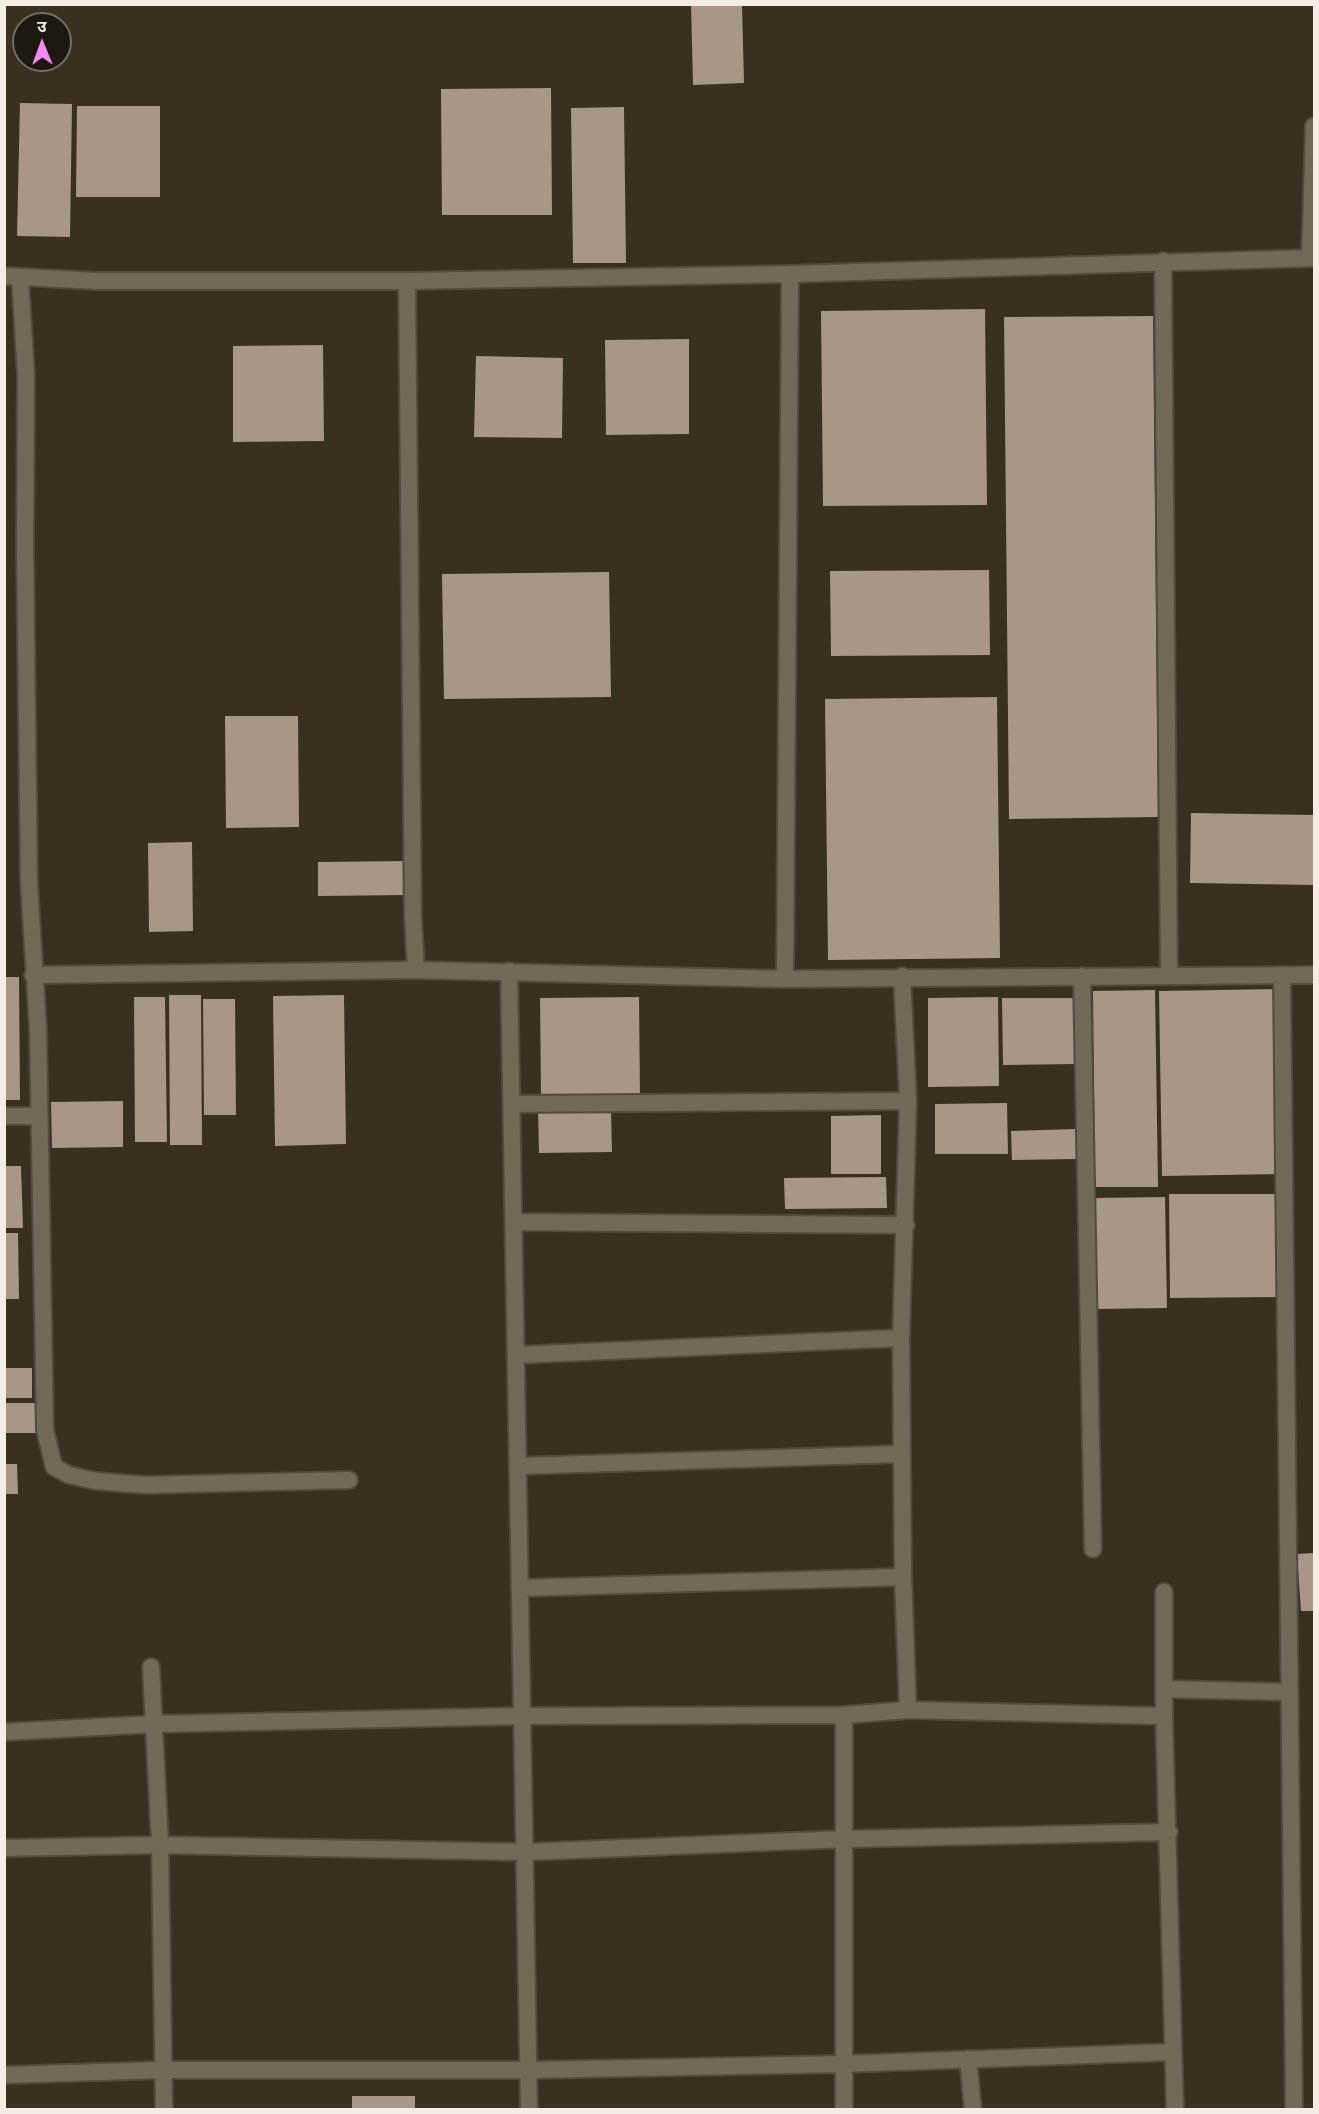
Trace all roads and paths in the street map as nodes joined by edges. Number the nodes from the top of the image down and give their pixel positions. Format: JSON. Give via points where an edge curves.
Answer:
{"nodes":[{"id":1,"x":1314,"y":126,"type":"edge"},
{"id":2,"x":1312,"y":258,"type":"edge"},
{"id":3,"x":1162,"y":261,"type":"junction"},
{"id":4,"x":790,"y":274,"type":"junction"},
{"id":5,"x":12,"y":277,"type":"edge"},
{"id":6,"x":407,"y":282,"type":"junction"},
{"id":7,"x":416,"y":970,"type":"junction"},
{"id":8,"x":509,"y":971,"type":"junction"},
{"id":9,"x":33,"y":975,"type":"junction"},
{"id":10,"x":1282,"y":975,"type":"junction"},
{"id":11,"x":1314,"y":975,"type":"edge"},
{"id":12,"x":902,"y":976,"type":"junction"},
{"id":13,"x":1082,"y":976,"type":"junction"},
{"id":14,"x":1168,"y":976,"type":"junction"},
{"id":15,"x":785,"y":979,"type":"junction"},
{"id":16,"x":908,"y":1101,"type":"junction"},
{"id":17,"x":512,"y":1104,"type":"junction"},
{"id":18,"x":4,"y":1116,"type":"edge"},
{"id":19,"x":39,"y":1116,"type":"junction"},
{"id":20,"x":514,"y":1222,"type":"junction"},
{"id":21,"x":906,"y":1225,"type":"junction"},
{"id":22,"x":901,"y":1338,"type":"junction"},
{"id":23,"x":516,"y":1354,"type":"junction"},
{"id":24,"x":902,"y":1454,"type":"junction"},
{"id":25,"x":518,"y":1466,"type":"junction"},
{"id":26,"x":350,"y":1480,"type":"dead end"},
{"id":27,"x":1093,"y":1548,"type":"dead end"},
{"id":28,"x":903,"y":1577,"type":"junction"},
{"id":29,"x":520,"y":1588,"type":"junction"},
{"id":30,"x":1164,"y":1592,"type":"dead end"},
{"id":31,"x":151,"y":1667,"type":"dead end"},
{"id":32,"x":1164,"y":1689,"type":"junction"},
{"id":33,"x":1289,"y":1692,"type":"junction"},
{"id":34,"x":908,"y":1710,"type":"junction"},
{"id":35,"x":844,"y":1715,"type":"junction"},
{"id":36,"x":522,"y":1716,"type":"junction"},
{"id":37,"x":1164,"y":1716,"type":"junction"},
{"id":38,"x":154,"y":1724,"type":"junction"},
{"id":39,"x":4,"y":1732,"type":"edge"},
{"id":40,"x":1169,"y":1832,"type":"junction"},
{"id":41,"x":845,"y":1839,"type":"junction"},
{"id":42,"x":160,"y":1845,"type":"junction"},
{"id":43,"x":4,"y":1848,"type":"edge"},
{"id":44,"x":525,"y":1852,"type":"junction"},
{"id":45,"x":1173,"y":2052,"type":"junction"},
{"id":46,"x":968,"y":2059,"type":"junction"},
{"id":47,"x":842,"y":2064,"type":"junction"},
{"id":48,"x":164,"y":2070,"type":"junction"},
{"id":49,"x":529,"y":2070,"type":"junction"},
{"id":50,"x":4,"y":2075,"type":"edge"},
{"id":51,"x":164,"y":2109,"type":"edge"},
{"id":52,"x":529,"y":2109,"type":"edge"},
{"id":53,"x":844,"y":2109,"type":"edge"},
{"id":54,"x":973,"y":2109,"type":"edge"},
{"id":55,"x":1174,"y":2109,"type":"edge"},
{"id":56,"x":1294,"y":2109,"type":"edge"}],
"edges":[{"from":1,"to":2,"type":"street"},
{"from":2,"to":3,"type":"street"},
{"from":3,"to":4,"type":"street"},
{"from":3,"to":14,"type":"street"},
{"from":4,"to":6,"type":"street"},
{"from":4,"to":15,"type":"street"},
{"from":5,"to":6,"type":"street"},
{"from":5,"to":9,"type":"street","via":[[26,375],[26,687]]},
{"from":6,"to":7,"type":"street","via":[[412,907]]},
{"from":7,"to":8,"type":"street"},
{"from":7,"to":9,"type":"street"},
{"from":8,"to":15,"type":"street"},
{"from":8,"to":17,"type":"street"},
{"from":9,"to":19,"type":"street"},
{"from":10,"to":11,"type":"street"},
{"from":10,"to":14,"type":"street"},
{"from":10,"to":33,"type":"street"},
{"from":12,"to":13,"type":"street"},
{"from":12,"to":15,"type":"street"},
{"from":12,"to":16,"type":"street"},
{"from":13,"to":14,"type":"street"},
{"from":13,"to":27,"type":"street"},
{"from":16,"to":17,"type":"street"},
{"from":16,"to":21,"type":"street"},
{"from":17,"to":20,"type":"street"},
{"from":18,"to":19,"type":"street"},
{"from":19,"to":26,"type":"street","via":[[45,1430],[54,1467],[96,1481],[145,1485]]},
{"from":20,"to":21,"type":"street"},
{"from":20,"to":23,"type":"street"},
{"from":21,"to":22,"type":"street"},
{"from":22,"to":23,"type":"street"},
{"from":22,"to":24,"type":"street"},
{"from":23,"to":25,"type":"street"},
{"from":24,"to":25,"type":"street"},
{"from":24,"to":28,"type":"street"},
{"from":25,"to":29,"type":"street"},
{"from":28,"to":29,"type":"street"},
{"from":28,"to":34,"type":"street"},
{"from":29,"to":36,"type":"street"},
{"from":30,"to":32,"type":"street"},
{"from":31,"to":38,"type":"street"},
{"from":32,"to":33,"type":"street"},
{"from":32,"to":37,"type":"street"},
{"from":33,"to":56,"type":"street"},
{"from":34,"to":35,"type":"street"},
{"from":34,"to":37,"type":"street"},
{"from":35,"to":36,"type":"street"},
{"from":35,"to":41,"type":"street"},
{"from":36,"to":38,"type":"street"},
{"from":36,"to":44,"type":"street"},
{"from":37,"to":40,"type":"street"},
{"from":38,"to":39,"type":"street"},
{"from":38,"to":42,"type":"street"},
{"from":40,"to":41,"type":"street"},
{"from":40,"to":45,"type":"street"},
{"from":41,"to":44,"type":"street"},
{"from":41,"to":47,"type":"street"},
{"from":42,"to":43,"type":"street"},
{"from":42,"to":44,"type":"street"},
{"from":42,"to":48,"type":"street"},
{"from":44,"to":49,"type":"street"},
{"from":45,"to":46,"type":"street"},
{"from":45,"to":55,"type":"street"},
{"from":46,"to":47,"type":"street"},
{"from":46,"to":54,"type":"street"},
{"from":47,"to":49,"type":"street"},
{"from":47,"to":53,"type":"street"},
{"from":48,"to":49,"type":"street"},
{"from":48,"to":50,"type":"street"},
{"from":48,"to":51,"type":"street"},
{"from":49,"to":52,"type":"street"}]}
